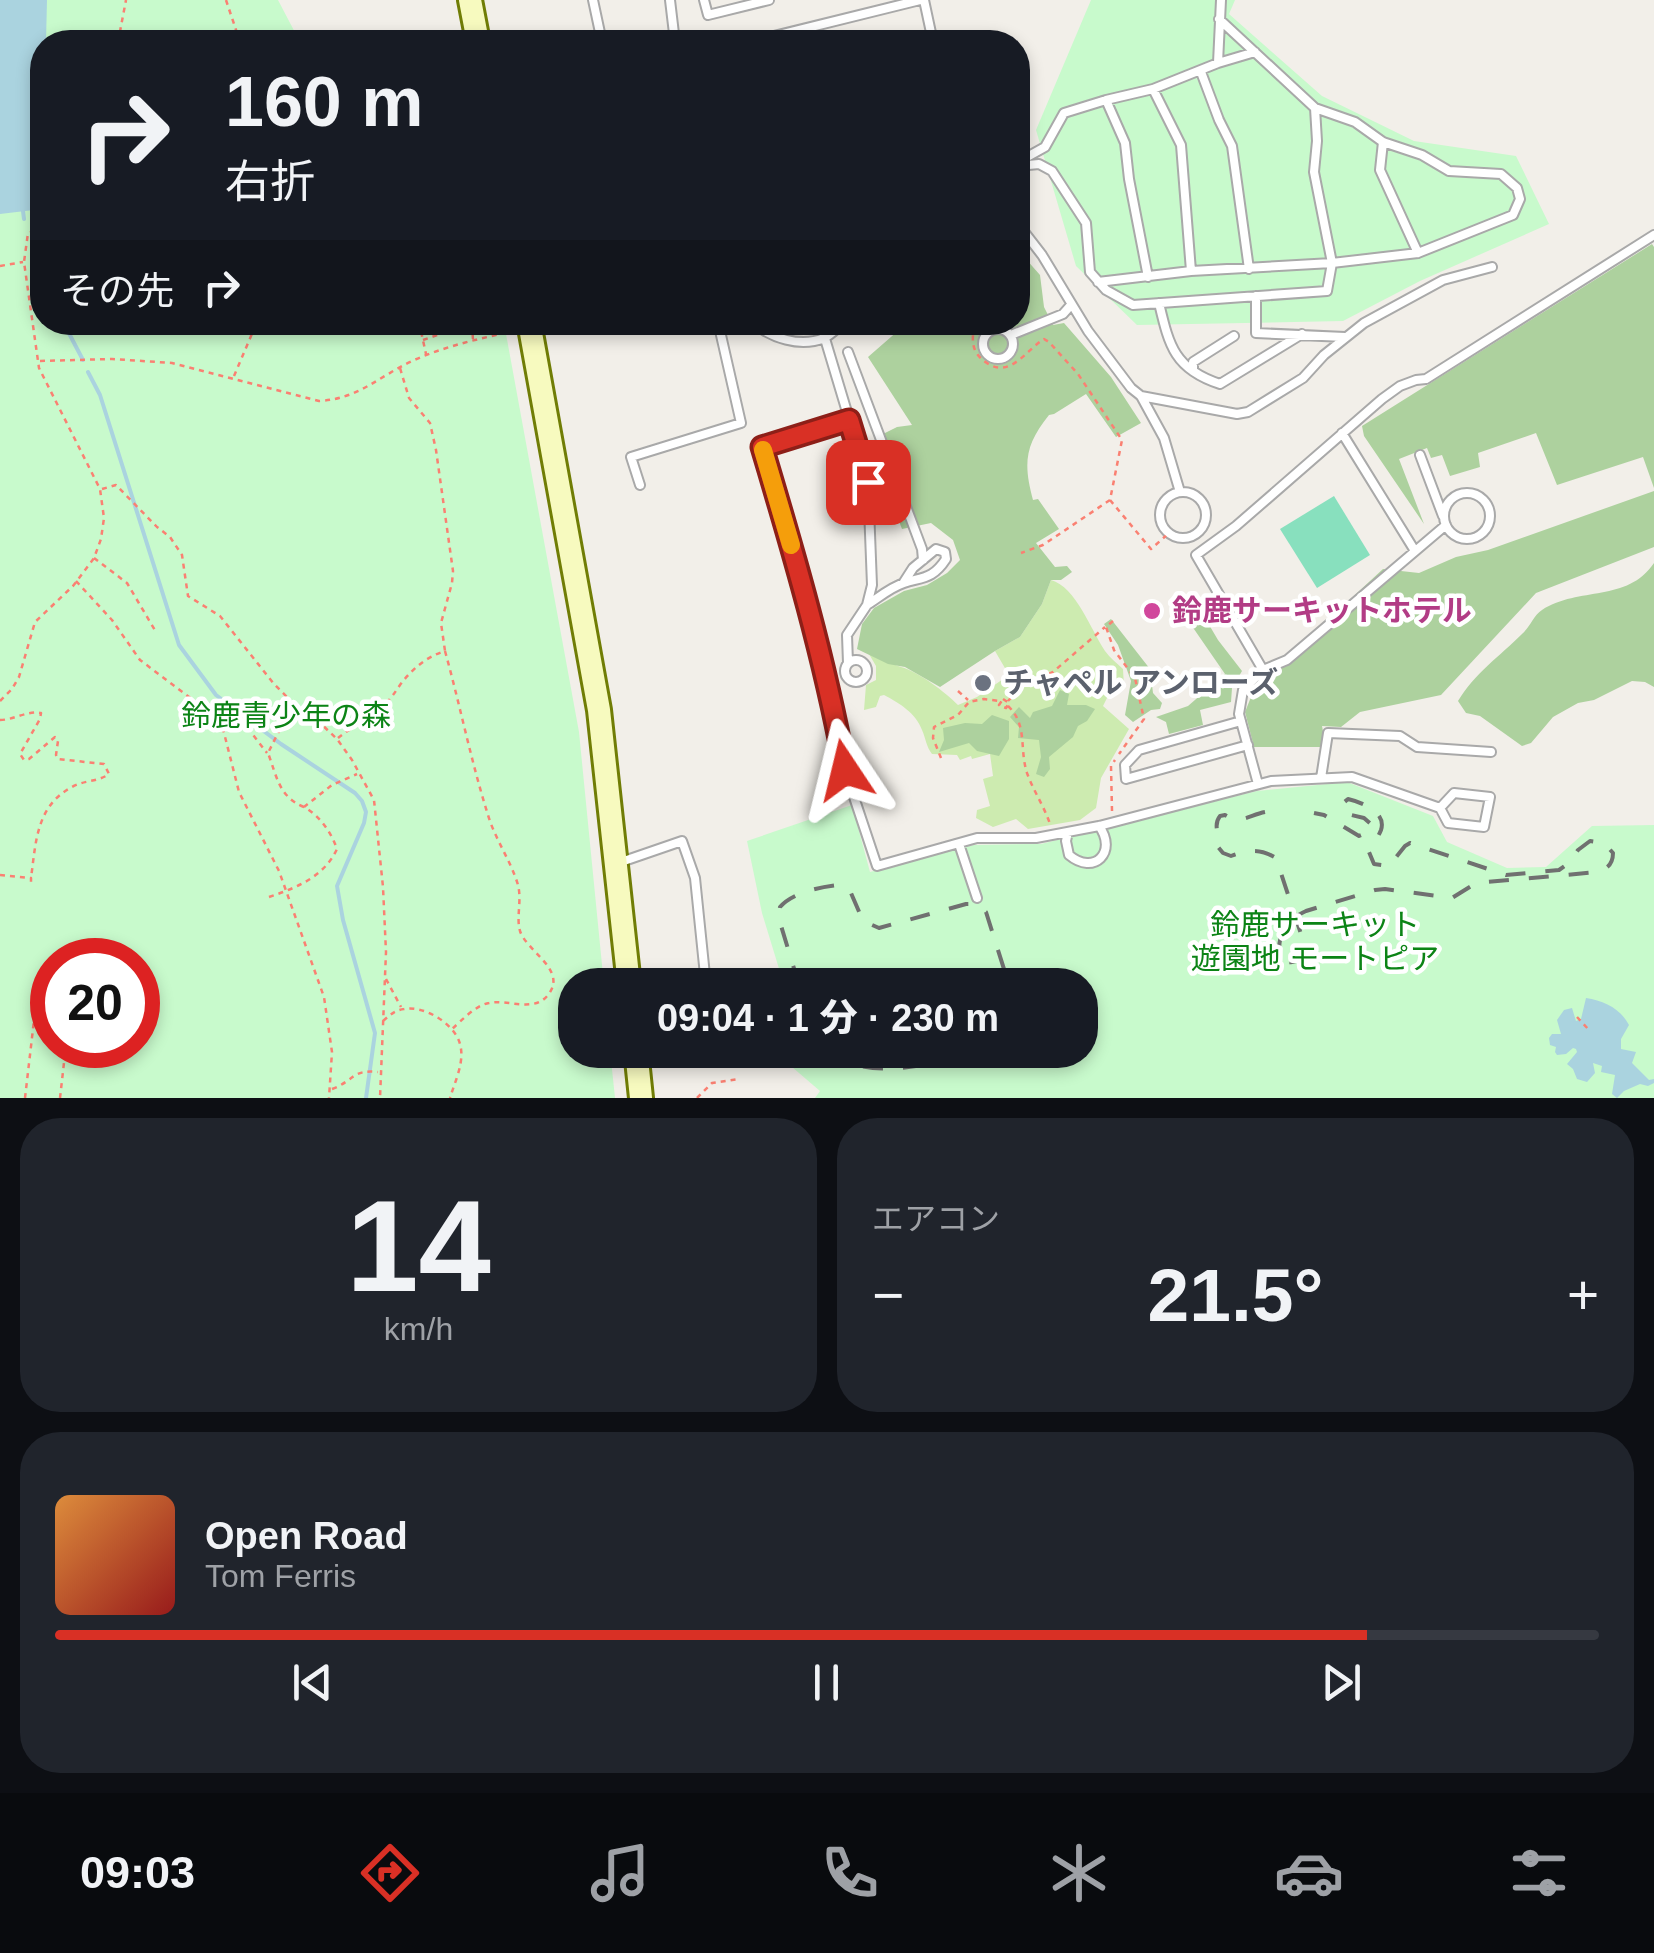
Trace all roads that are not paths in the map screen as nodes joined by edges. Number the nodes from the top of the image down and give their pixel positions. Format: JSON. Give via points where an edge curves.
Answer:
{"nodes":[{"id":1,"x":470,"y":0,"type":"edge"},
{"id":2,"x":593,"y":0,"type":"edge"},
{"id":3,"x":670,"y":0,"type":"edge"},
{"id":4,"x":704,"y":0,"type":"edge"},
{"id":5,"x":769,"y":0,"type":"edge"},
{"id":6,"x":922,"y":0,"type":"edge"},
{"id":7,"x":1221,"y":0,"type":"edge"},
{"id":8,"x":736,"y":4,"type":"edge"},
{"id":9,"x":1219,"y":19,"type":"junction"},
{"id":10,"x":476,"y":30,"type":"edge"},
{"id":11,"x":599,"y":30,"type":"edge"},
{"id":12,"x":674,"y":30,"type":"edge"},
{"id":13,"x":802,"y":30,"type":"edge"},
{"id":14,"x":929,"y":30,"type":"edge"},
{"id":15,"x":1254,"y":52,"type":"junction"},
{"id":16,"x":1218,"y":63,"type":"junction"},
{"id":17,"x":1201,"y":72,"type":"junction"},
{"id":18,"x":1153,"y":89,"type":"junction"},
{"id":19,"x":1106,"y":100,"type":"junction"},
{"id":20,"x":1314,"y":108,"type":"junction"},
{"id":21,"x":1383,"y":142,"type":"junction"},
{"id":22,"x":1030,"y":156,"type":"edge"},
{"id":23,"x":1030,"y":164,"type":"edge"},
{"id":24,"x":1654,"y":235,"type":"edge"},
{"id":25,"x":1030,"y":240,"type":"edge"},
{"id":26,"x":1418,"y":253,"type":"junction"},
{"id":27,"x":1332,"y":263,"type":"junction"},
{"id":28,"x":1492,"y":267,"type":"dead end"},
{"id":29,"x":1250,"y":268,"type":"junction"},
{"id":30,"x":1191,"y":271,"type":"junction"},
{"id":31,"x":1148,"y":278,"type":"junction"},
{"id":32,"x":1098,"y":282,"type":"junction"},
{"id":33,"x":1256,"y":296,"type":"junction"},
{"id":34,"x":1160,"y":303,"type":"junction"},
{"id":35,"x":1071,"y":305,"type":"junction"},
{"id":36,"x":1030,"y":327,"type":"edge"},
{"id":37,"x":1302,"y":334,"type":"junction"},
{"id":38,"x":521,"y":335,"type":"edge"},
{"id":39,"x":721,"y":335,"type":"edge"},
{"id":40,"x":772,"y":335,"type":"edge"},
{"id":41,"x":823,"y":335,"type":"edge"},
{"id":42,"x":828,"y":335,"type":"edge"},
{"id":43,"x":985,"y":335,"type":"edge"},
{"id":44,"x":1011,"y":335,"type":"edge"},
{"id":45,"x":1234,"y":336,"type":"dead end"},
{"id":46,"x":1345,"y":337,"type":"junction"},
{"id":47,"x":824,"y":338,"type":"junction"},
{"id":48,"x":848,"y":352,"type":"dead end"},
{"id":49,"x":1193,"y":371,"type":"junction"},
{"id":50,"x":1141,"y":396,"type":"junction"},
{"id":51,"x":849,"y":420,"type":"junction"},
{"id":52,"x":1342,"y":433,"type":"junction"},
{"id":53,"x":1420,"y":455,"type":"dead end"},
{"id":54,"x":640,"y":484,"type":"dead end"},
{"id":55,"x":1180,"y":492,"type":"junction"},
{"id":56,"x":1446,"y":523,"type":"junction"},
{"id":57,"x":1194,"y":535,"type":"junction"},
{"id":58,"x":1416,"y":550,"type":"junction"},
{"id":59,"x":1196,"y":555,"type":"junction"},
{"id":60,"x":923,"y":560,"type":"junction"},
{"id":61,"x":904,"y":582,"type":"junction"},
{"id":62,"x":867,"y":604,"type":"junction"},
{"id":63,"x":848,"y":663,"type":"dead end"},
{"id":64,"x":1263,"y":670,"type":"junction"},
{"id":65,"x":1241,"y":721,"type":"junction"},
{"id":66,"x":1248,"y":745,"type":"junction"},
{"id":67,"x":1491,"y":752,"type":"dead end"},
{"id":68,"x":1320,"y":778,"type":"junction"},
{"id":69,"x":1258,"y":784,"type":"junction"},
{"id":70,"x":1440,"y":808,"type":"junction"},
{"id":71,"x":1099,"y":826,"type":"junction"},
{"id":72,"x":1068,"y":832,"type":"junction"},
{"id":73,"x":959,"y":844,"type":"junction"},
{"id":74,"x":617,"y":864,"type":"junction"},
{"id":75,"x":977,"y":898,"type":"dead end"},
{"id":76,"x":627,"y":968,"type":"edge"},
{"id":77,"x":704,"y":968,"type":"edge"},
{"id":78,"x":638,"y":1068,"type":"edge"},
{"id":79,"x":641,"y":1098,"type":"edge"}],
"edges":[{"from":1,"to":10,"type":"street"},
{"from":2,"to":11,"type":"lane"},
{"from":3,"to":12,"type":"lane"},
{"from":4,"to":8,"type":"lane","via":[[708,15]]},
{"from":5,"to":8,"type":"lane"},
{"from":6,"to":13,"type":"lane"},
{"from":6,"to":14,"type":"lane"},
{"from":7,"to":9,"type":"lane"},
{"from":9,"to":15,"type":"lane"},
{"from":9,"to":16,"type":"lane"},
{"from":15,"to":16,"type":"lane"},
{"from":15,"to":20,"type":"lane"},
{"from":16,"to":17,"type":"lane"},
{"from":17,"to":18,"type":"lane"},
{"from":17,"to":29,"type":"lane","via":[[1232,146]]},
{"from":18,"to":19,"type":"lane"},
{"from":18,"to":30,"type":"lane","via":[[1181,145]]},
{"from":19,"to":22,"type":"lane","via":[[1064,113],[1045,147]]},
{"from":19,"to":31,"type":"lane","via":[[1125,143]]},
{"from":20,"to":21,"type":"lane","via":[[1356,122]]},
{"from":20,"to":27,"type":"lane","via":[[1314,172]]},
{"from":21,"to":26,"type":"lane","via":[[1380,170]]},
{"from":21,"to":26,"type":"lane","via":[[1449,171],[1502,174],[1517,188],[1514,214]]},
{"from":23,"to":32,"type":"lane","via":[[1052,170],[1086,223],[1090,272]]},
{"from":24,"to":52,"type":"lane","via":[[1426,379],[1400,386]]},
{"from":25,"to":35,"type":"lane"},
{"from":26,"to":27,"type":"lane"},
{"from":27,"to":29,"type":"lane"},
{"from":27,"to":33,"type":"lane","via":[[1327,291]]},
{"from":28,"to":46,"type":"lane","via":[[1443,280]]},
{"from":29,"to":30,"type":"lane"},
{"from":30,"to":31,"type":"lane"},
{"from":31,"to":32,"type":"lane"},
{"from":32,"to":34,"type":"lane","via":[[1134,305]]},
{"from":33,"to":34,"type":"lane"},
{"from":33,"to":37,"type":"lane","via":[[1256,332]]},
{"from":34,"to":49,"type":"lane","via":[[1170,346]]},
{"from":35,"to":36,"type":"lane"},
{"from":35,"to":50,"type":"lane"},
{"from":37,"to":46,"type":"lane"},
{"from":37,"to":49,"type":"lane","via":[[1220,384]]},
{"from":38,"to":74,"type":"street","via":[[599,710]]},
{"from":39,"to":54,"type":"lane","via":[[741,423],[631,457]]},
{"from":40,"to":47,"type":"lane","via":[[793,342]]},
{"from":41,"to":47,"type":"lane"},
{"from":42,"to":47,"type":"lane"},
{"from":43,"to":44,"type":"lane","via":[[984,352],[997,359],[1006,356]]},
{"from":45,"to":49,"type":"lane","via":[[1193,362]]},
{"from":46,"to":50,"type":"lane","via":[[1302,378],[1248,412]]},
{"from":47,"to":51,"type":"lane"},
{"from":48,"to":60,"type":"lane"},
{"from":50,"to":55,"type":"lane","via":[[1164,438]]},
{"from":51,"to":62,"type":"lane","via":[[868,482]]},
{"from":51,"to":73,"type":"lane","via":[[762,447],[806,595],[845,770],[878,866]]},
{"from":52,"to":58,"type":"lane"},
{"from":52,"to":59,"type":"lane"},
{"from":53,"to":56,"type":"lane"},
{"from":55,"to":57,"type":"lane","via":[[1196,496],[1205,508],[1205,522]]},
{"from":55,"to":57,"type":"lane","via":[[1162,506],[1161,521],[1169,533]]},
{"from":56,"to":56,"type":"lane","via":[[1452,534],[1473,538],[1488,523],[1489,508],[1479,496],[1464,493],[1446,506]]},
{"from":56,"to":58,"type":"lane"},
{"from":57,"to":59,"type":"lane"},
{"from":58,"to":64,"type":"lane","via":[[1286,660]]},
{"from":59,"to":64,"type":"lane"},
{"from":60,"to":61,"type":"lane"},
{"from":60,"to":61,"type":"lane","via":[[936,549],[945,552],[942,566]]},
{"from":61,"to":62,"type":"lane"},
{"from":62,"to":63,"type":"lane","via":[[847,635]]},
{"from":64,"to":65,"type":"lane","via":[[1243,690]]},
{"from":65,"to":66,"type":"lane"},
{"from":65,"to":66,"type":"lane","via":[[1139,750],[1125,765],[1126,779]]},
{"from":66,"to":69,"type":"lane"},
{"from":67,"to":68,"type":"lane","via":[[1418,747],[1400,736],[1328,733]]},
{"from":68,"to":69,"type":"lane"},
{"from":68,"to":70,"type":"lane","via":[[1352,777]]},
{"from":69,"to":71,"type":"lane"},
{"from":70,"to":70,"type":"lane","via":[[1454,794],[1490,798],[1484,828],[1448,822]]},
{"from":71,"to":72,"type":"lane"},
{"from":71,"to":72,"type":"lane","via":[[1107,842],[1104,854],[1087,864],[1074,860]]},
{"from":72,"to":73,"type":"lane"},
{"from":73,"to":75,"type":"lane"},
{"from":74,"to":76,"type":"street"},
{"from":74,"to":77,"type":"lane","via":[[682,841],[695,878]]},
{"from":78,"to":79,"type":"street"}]}
